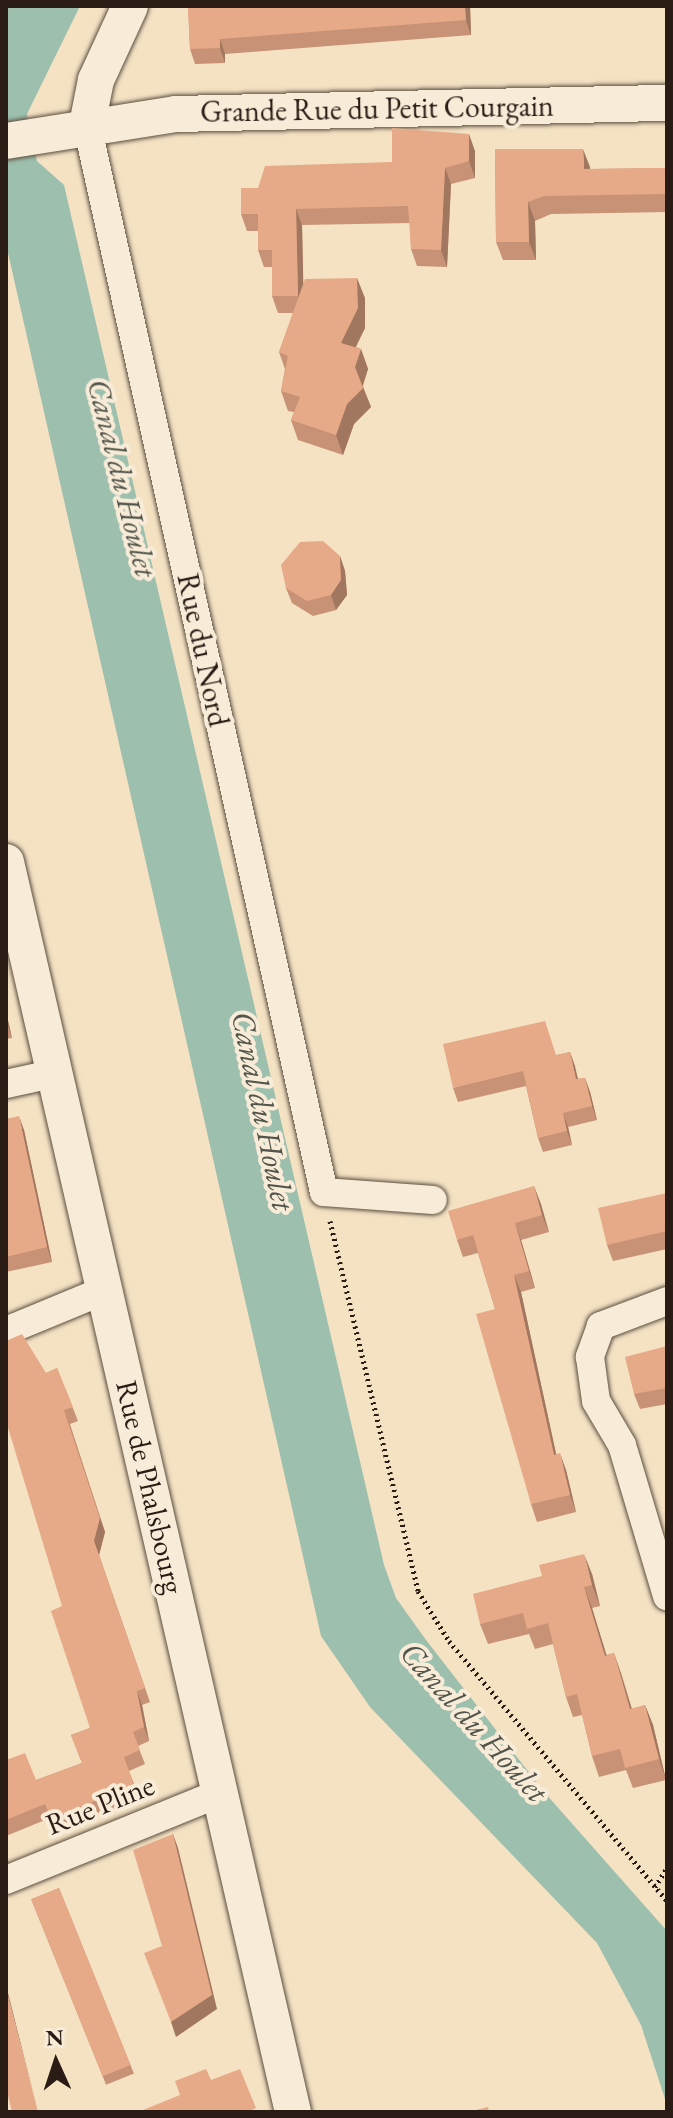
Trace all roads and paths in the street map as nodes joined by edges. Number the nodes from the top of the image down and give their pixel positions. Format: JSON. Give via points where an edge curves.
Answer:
{"nodes":[{"id":1,"x":130,"y":6,"type":"edge"},
{"id":2,"x":667,"y":103,"type":"edge"},
{"id":3,"x":87,"y":125,"type":"junction"},
{"id":4,"x":22,"y":138,"type":"edge"},
{"id":5,"x":6,"y":862,"type":"edge"},
{"id":6,"x":52,"y":1074,"type":"junction"},
{"id":7,"x":6,"y":1084,"type":"edge"},
{"id":8,"x":324,"y":1192,"type":"junction"},
{"id":9,"x":433,"y":1200,"type":"dead end"},
{"id":10,"x":105,"y":1290,"type":"junction"},
{"id":11,"x":667,"y":1301,"type":"edge"},
{"id":12,"x":6,"y":1331,"type":"edge"},
{"id":13,"x":667,"y":1596,"type":"edge"},
{"id":14,"x":220,"y":1793,"type":"junction"},
{"id":15,"x":667,"y":1868,"type":"edge"},
{"id":16,"x":6,"y":1880,"type":"edge"},
{"id":17,"x":655,"y":1887,"type":"junction"},
{"id":18,"x":667,"y":1901,"type":"edge"},
{"id":19,"x":293,"y":2112,"type":"edge"}],
"edges":[{"from":1,"to":3,"type":"street","name":"Rue du Nord","via":[[96,80]]},
{"from":2,"to":3,"type":"street","name":"Grande Rue du Petit Courgain","via":[[204,113]]},
{"from":3,"to":4,"type":"street","name":"Grande Rue du Petit Courgain"},
{"from":3,"to":8,"type":"street","name":"Rue du Nord"},
{"from":5,"to":6,"type":"street","name":"Rue de Phalsbourg"},
{"from":6,"to":7,"type":"street"},
{"from":6,"to":10,"type":"street","name":"Rue de Phalsbourg"},
{"from":8,"to":9,"type":"street"},
{"from":8,"to":17,"type":"path","via":[[418,1591],[449,1641]]},
{"from":10,"to":12,"type":"street"},
{"from":10,"to":14,"type":"street","name":"Rue de Phalsbourg"},
{"from":11,"to":13,"type":"street","via":[[601,1326],[590,1357],[596,1401],[622,1445]]},
{"from":14,"to":16,"type":"street","name":"Rue Pline"},
{"from":14,"to":19,"type":"street","name":"Rue de Phalsbourg"},
{"from":15,"to":17,"type":"path"},
{"from":17,"to":18,"type":"path"}]}
